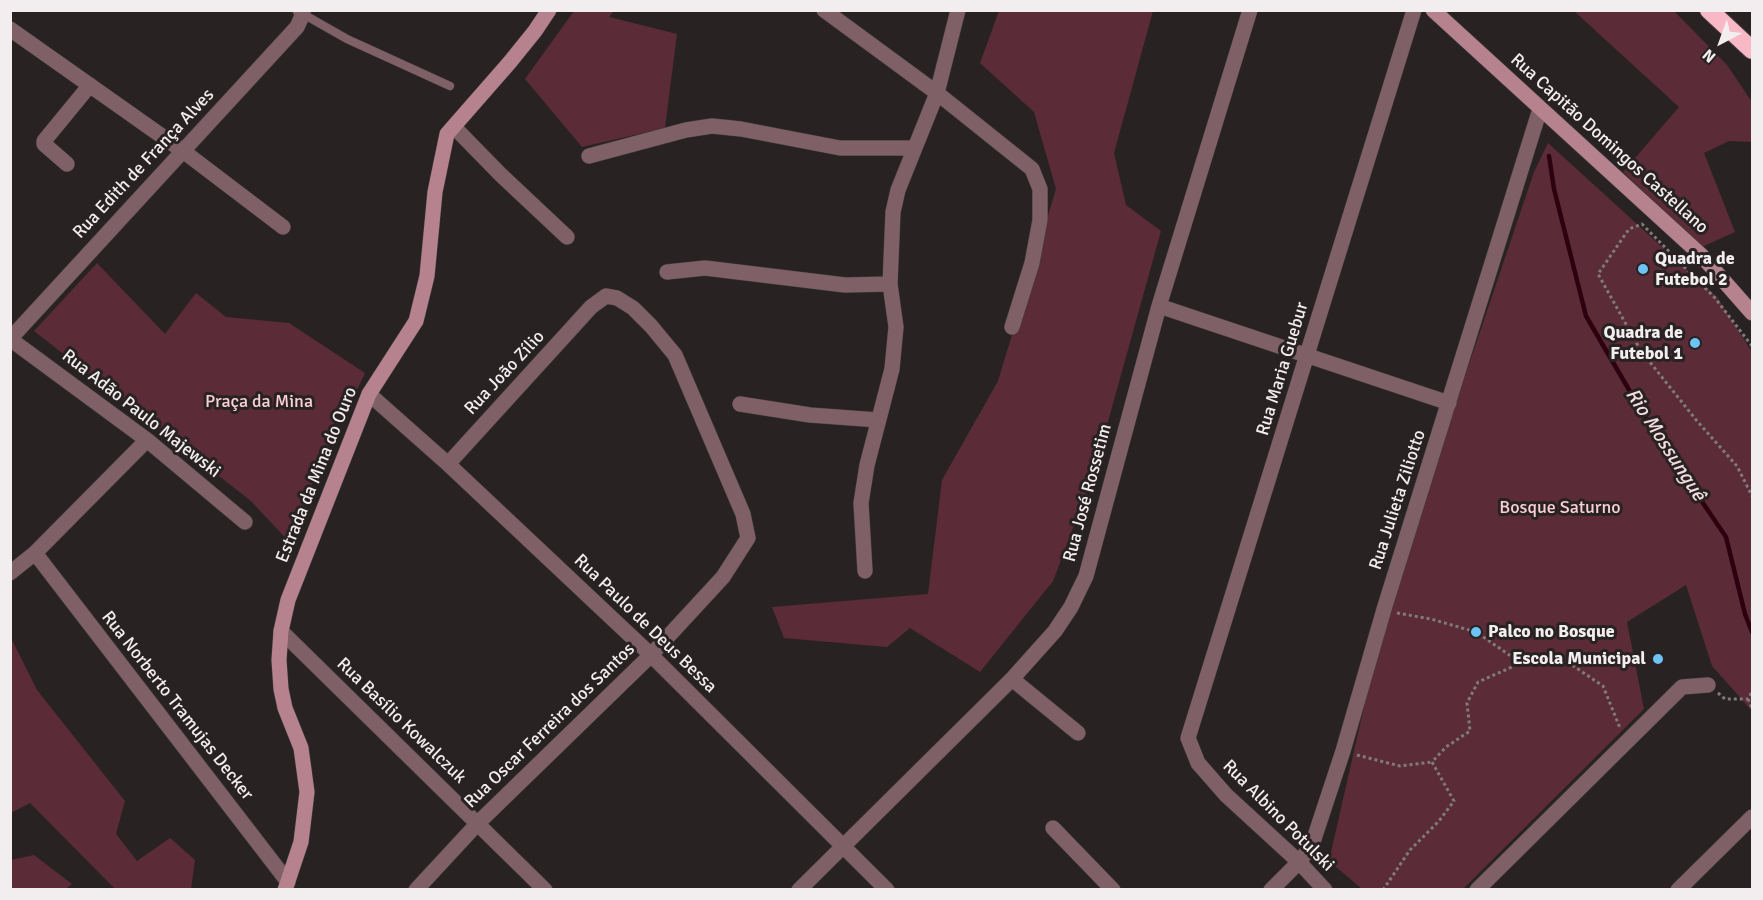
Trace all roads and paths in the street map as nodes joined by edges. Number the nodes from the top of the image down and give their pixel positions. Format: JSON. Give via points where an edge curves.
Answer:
{"nodes":[{"id":1,"x":549,"y":10,"type":"edge"},
{"id":2,"x":824,"y":10,"type":"edge"},
{"id":3,"x":958,"y":10,"type":"edge"},
{"id":4,"x":1250,"y":10,"type":"edge"},
{"id":5,"x":1414,"y":10,"type":"edge"},
{"id":6,"x":1433,"y":10,"type":"edge"},
{"id":7,"x":1709,"y":10,"type":"edge"},
{"id":8,"x":302,"y":12,"type":"edge"},
{"id":9,"x":10,"y":29,"type":"edge"},
{"id":10,"x":1752,"y":53,"type":"edge"},
{"id":11,"x":90,"y":85,"type":"junction"},
{"id":12,"x":450,"y":86,"type":"dead end"},
{"id":13,"x":937,"y":93,"type":"junction"},
{"id":14,"x":1540,"y":109,"type":"junction"},
{"id":15,"x":454,"y":127,"type":"junction"},
{"id":16,"x":914,"y":148,"type":"junction"},
{"id":17,"x":183,"y":151,"type":"junction"},
{"id":18,"x":589,"y":156,"type":"dead end"},
{"id":19,"x":67,"y":164,"type":"dead end"},
{"id":20,"x":283,"y":227,"type":"dead end"},
{"id":21,"x":567,"y":237,"type":"dead end"},
{"id":22,"x":668,"y":272,"type":"dead end"},
{"id":23,"x":890,"y":284,"type":"junction"},
{"id":24,"x":1159,"y":306,"type":"junction"},
{"id":25,"x":591,"y":307,"type":"joint"},
{"id":26,"x":1752,"y":313,"type":"edge"},
{"id":27,"x":1012,"y":327,"type":"dead end"},
{"id":28,"x":10,"y":339,"type":"edge"},
{"id":29,"x":1752,"y":346,"type":"edge"},
{"id":30,"x":1308,"y":356,"type":"junction"},
{"id":31,"x":369,"y":394,"type":"junction"},
{"id":32,"x":1449,"y":403,"type":"junction"},
{"id":33,"x":740,"y":404,"type":"dead end"},
{"id":34,"x":878,"y":420,"type":"junction"},
{"id":35,"x":147,"y":440,"type":"junction"},
{"id":36,"x":448,"y":464,"type":"junction"},
{"id":37,"x":1752,"y":496,"type":"edge"},
{"id":38,"x":245,"y":522,"type":"dead end"},
{"id":39,"x":35,"y":553,"type":"junction"},
{"id":40,"x":866,"y":571,"type":"dead end"},
{"id":41,"x":10,"y":573,"type":"edge"},
{"id":42,"x":1397,"y":613,"type":"dead end"},
{"id":43,"x":281,"y":631,"type":"junction"},
{"id":44,"x":651,"y":655,"type":"junction"},
{"id":45,"x":1521,"y":663,"type":"junction"},
{"id":46,"x":1012,"y":679,"type":"junction"},
{"id":47,"x":1708,"y":684,"type":"joint"},
{"id":48,"x":1752,"y":692,"type":"edge"},
{"id":49,"x":1748,"y":699,"type":"junction"},
{"id":50,"x":1752,"y":708,"type":"edge"},
{"id":51,"x":1078,"y":734,"type":"dead end"},
{"id":52,"x":1188,"y":738,"type":"joint"},
{"id":53,"x":1626,"y":743,"type":"junction"},
{"id":54,"x":1343,"y":751,"type":"junction"},
{"id":55,"x":1432,"y":762,"type":"junction"},
{"id":56,"x":1752,"y":817,"type":"edge"},
{"id":57,"x":478,"y":823,"type":"junction"},
{"id":58,"x":1053,"y":828,"type":"dead end"},
{"id":59,"x":841,"y":846,"type":"junction"},
{"id":60,"x":1299,"y":862,"type":"junction"},
{"id":61,"x":286,"y":886,"type":"edge"},
{"id":62,"x":416,"y":890,"type":"edge"},
{"id":63,"x":545,"y":890,"type":"edge"},
{"id":64,"x":799,"y":890,"type":"edge"},
{"id":65,"x":887,"y":890,"type":"edge"},
{"id":66,"x":1113,"y":890,"type":"edge"},
{"id":67,"x":1271,"y":890,"type":"edge"},
{"id":68,"x":1325,"y":890,"type":"edge"},
{"id":69,"x":1383,"y":890,"type":"edge"},
{"id":70,"x":1476,"y":890,"type":"edge"},
{"id":71,"x":1678,"y":890,"type":"edge"}],
"edges":[{"from":1,"to":15,"type":"street","name":"Estrada da Mina do Ouro"},
{"from":2,"to":13,"type":"street"},
{"from":3,"to":13,"type":"street"},
{"from":4,"to":24,"type":"street","name":"Rua José Rossetim"},
{"from":5,"to":30,"type":"street","name":"Rua Maria Guebur"},
{"from":6,"to":14,"type":"street","name":"Rua Capitão Domingos Castellano"},
{"from":7,"to":10,"type":"highway"},
{"from":8,"to":12,"type":"lane","via":[[347,39]]},
{"from":8,"to":17,"type":"street","name":"Rua Edith de França Alves","via":[[297,27]]},
{"from":9,"to":11,"type":"street"},
{"from":11,"to":17,"type":"street"},
{"from":11,"to":19,"type":"street","via":[[44,141]]},
{"from":13,"to":16,"type":"street"},
{"from":13,"to":27,"type":"street","via":[[1032,169],[1040,189],[1040,220],[1032,263]]},
{"from":14,"to":26,"type":"street","name":"Rua Capitão Domingos Castellano","via":[[1701,255]]},
{"from":14,"to":32,"type":"street","name":"Rua Julieta Ziliotto"},
{"from":15,"to":21,"type":"street"},
{"from":15,"to":31,"type":"street","name":"Estrada da Mina do Ouro","via":[[447,134],[435,192],[427,276],[416,321]]},
{"from":16,"to":18,"type":"street","via":[[840,148],[712,126]]},
{"from":16,"to":23,"type":"street","via":[[893,212]]},
{"from":17,"to":20,"type":"street"},
{"from":17,"to":28,"type":"street","name":"Rua Edith de França Alves"},
{"from":22,"to":23,"type":"street","via":[[705,268],[845,285]]},
{"from":23,"to":34,"type":"street","via":[[896,327],[892,369]]},
{"from":24,"to":30,"type":"street"},
{"from":24,"to":46,"type":"street","name":"Rua José Rossetim","via":[[1086,576],[1055,631]]},
{"from":25,"to":36,"type":"street","name":"Rua João Zílio"},
{"from":25,"to":44,"type":"street","name":"Rua Oscar Ferreira dos Santos","via":[[606,296],[617,298],[633,308],[675,355],[742,514],[748,538],[723,577]]},
{"from":28,"to":35,"type":"street","name":"Rua Adão Paulo Majewski"},
{"from":29,"to":37,"type":"path","via":[[1715,297],[1642,224],[1629,229],[1598,274],[1641,351],[1737,466]]},
{"from":30,"to":32,"type":"street"},
{"from":30,"to":52,"type":"street","name":"Rua Maria Guebur"},
{"from":31,"to":36,"type":"street","name":"Rua Paulo de Deus Bessa"},
{"from":31,"to":43,"type":"street","name":"Estrada da Mina do Ouro","via":[[288,600]]},
{"from":32,"to":54,"type":"street","name":"Rua Julieta Ziliotto","via":[[1384,606]]},
{"from":33,"to":34,"type":"street"},
{"from":34,"to":40,"type":"street","via":[[861,503]]},
{"from":35,"to":38,"type":"street","name":"Rua Adão Paulo Majewski"},
{"from":35,"to":39,"type":"street"},
{"from":36,"to":44,"type":"street","name":"Rua Paulo de Deus Bessa"},
{"from":39,"to":41,"type":"street"},
{"from":39,"to":61,"type":"street","name":"Rua Norberto Tramujas Decker"},
{"from":42,"to":45,"type":"path","via":[[1476,632]]},
{"from":43,"to":57,"type":"street","name":"Rua Basílio Kowalczuk"},
{"from":43,"to":61,"type":"street","name":"Estrada da Mina do Ouro","via":[[281,689],[301,748],[307,792],[301,842]]},
{"from":44,"to":57,"type":"street","name":"Rua Oscar Ferreira dos Santos"},
{"from":44,"to":59,"type":"street","name":"Rua Paulo de Deus Bessa"},
{"from":45,"to":53,"type":"path","via":[[1543,659],[1569,663],[1603,686]]},
{"from":45,"to":55,"type":"path","via":[[1478,682],[1467,703],[1470,731]]},
{"from":46,"to":51,"type":"street"},
{"from":46,"to":59,"type":"street","name":"Rua José Rossetim"},
{"from":47,"to":49,"type":"path","via":[[1725,699]]},
{"from":47,"to":53,"type":"street","via":[[1682,687]]},
{"from":48,"to":49,"type":"path"},
{"from":49,"to":50,"type":"path"},
{"from":52,"to":60,"type":"street","name":"Rua Albino Potulski","via":[[1198,763],[1226,795]]},
{"from":53,"to":70,"type":"street"},
{"from":54,"to":55,"type":"path","via":[[1400,766]]},
{"from":54,"to":60,"type":"street","name":"Rua Julieta Ziliotto","via":[[1312,845]]},
{"from":55,"to":69,"type":"path","via":[[1454,801],[1410,850]]},
{"from":56,"to":71,"type":"street"},
{"from":57,"to":62,"type":"street","name":"Rua Oscar Ferreira dos Santos"},
{"from":57,"to":63,"type":"street","name":"Rua Basílio Kowalczuk"},
{"from":58,"to":66,"type":"street"},
{"from":59,"to":64,"type":"street","name":"Rua José Rossetim"},
{"from":59,"to":65,"type":"street","name":"Rua Paulo de Deus Bessa"},
{"from":60,"to":67,"type":"street","name":"Rua Julieta Ziliotto"},
{"from":60,"to":68,"type":"street","name":"Rua Albino Potulski"}]}
